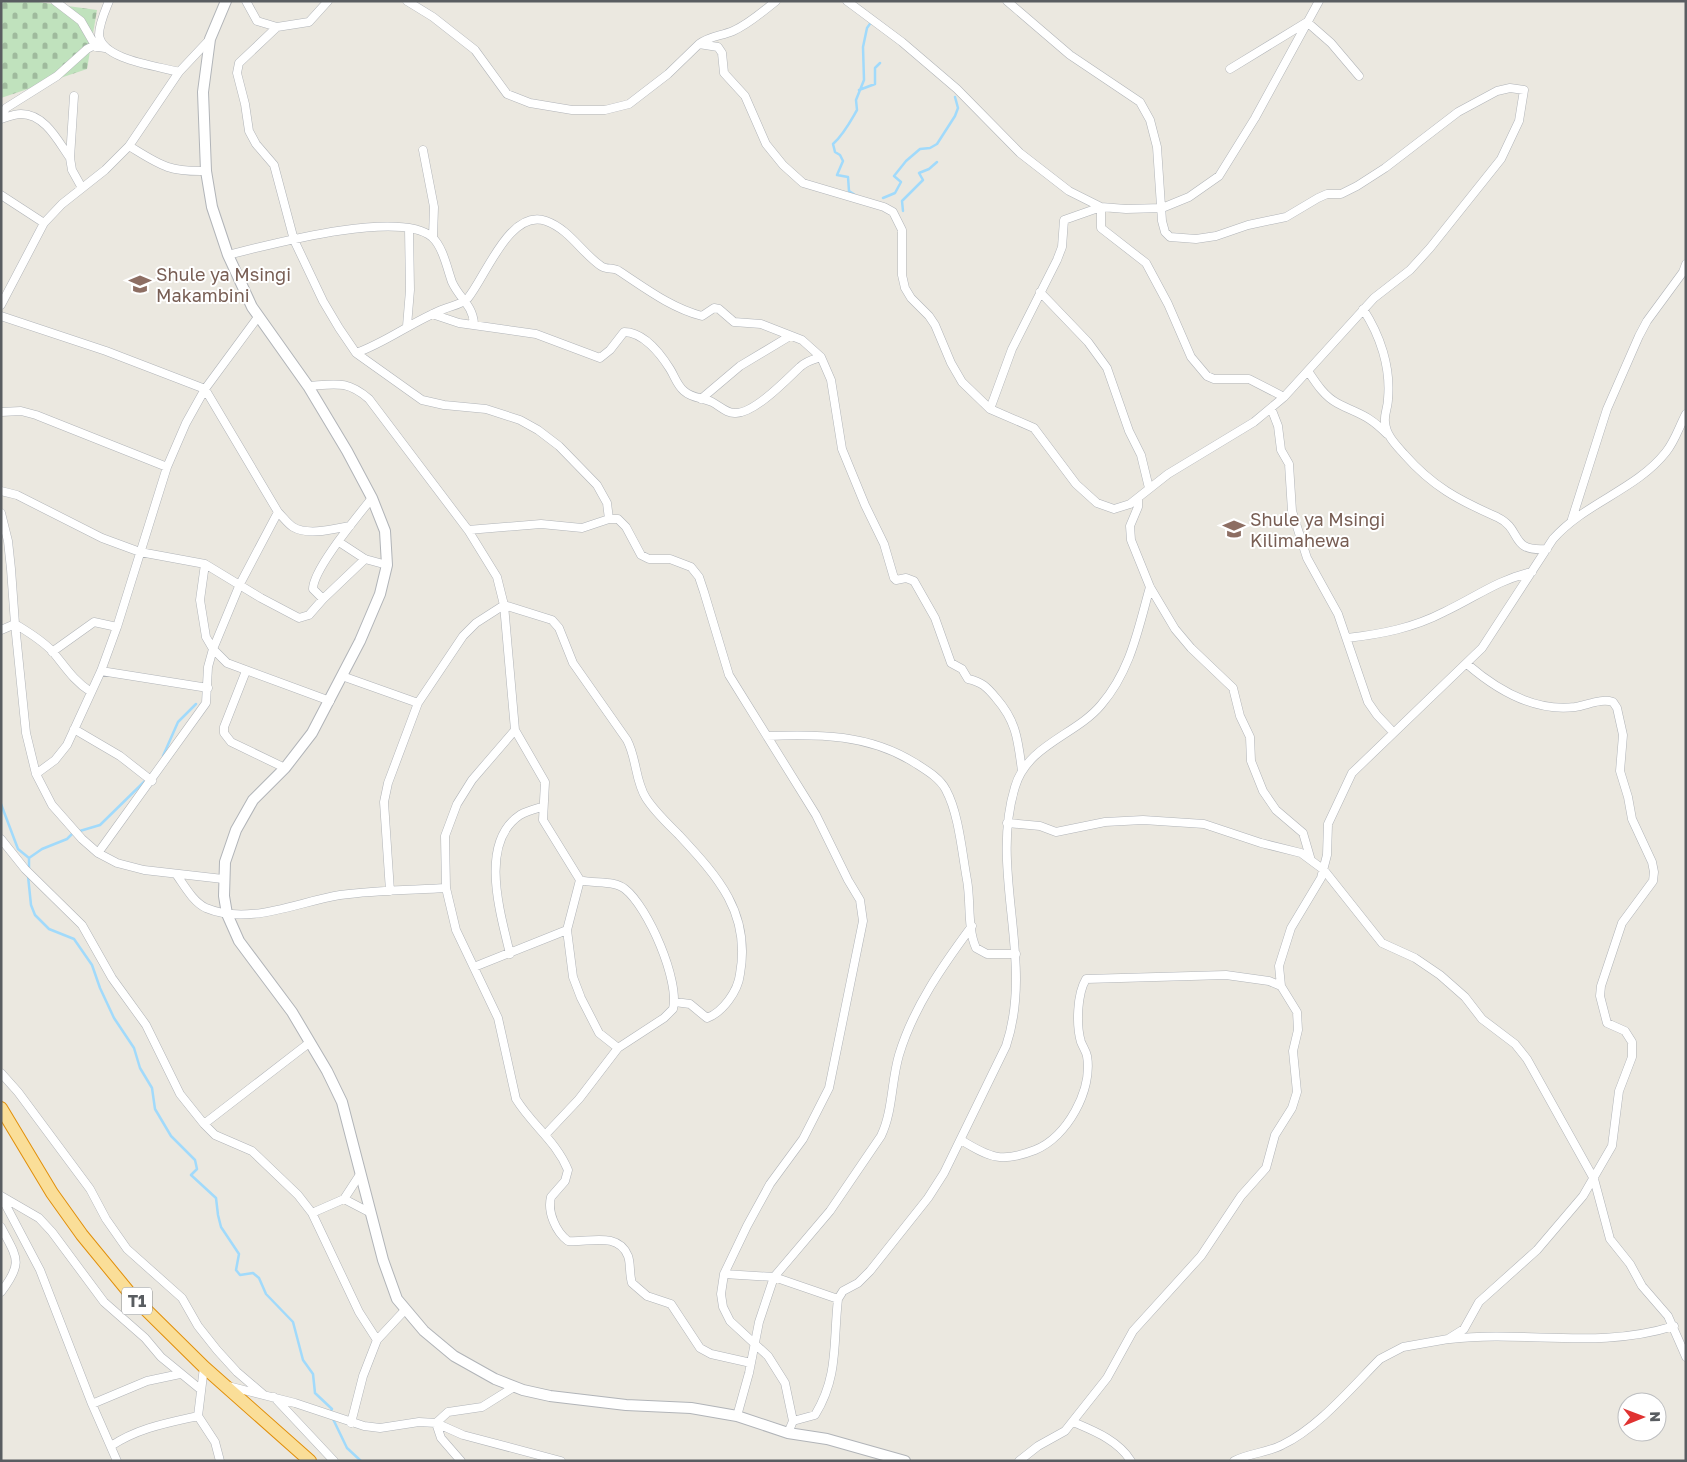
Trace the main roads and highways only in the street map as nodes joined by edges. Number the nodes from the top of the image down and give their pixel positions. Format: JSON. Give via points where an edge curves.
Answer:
{"nodes":[{"id":1,"x":1,"y":1108,"type":"edge"},
{"id":2,"x":310,"y":1461,"type":"edge"}],
"edges":[{"from":1,"to":2,"type":"highway","number":"T1","via":[[52,1193],[132,1296],[204,1367]]}]}
